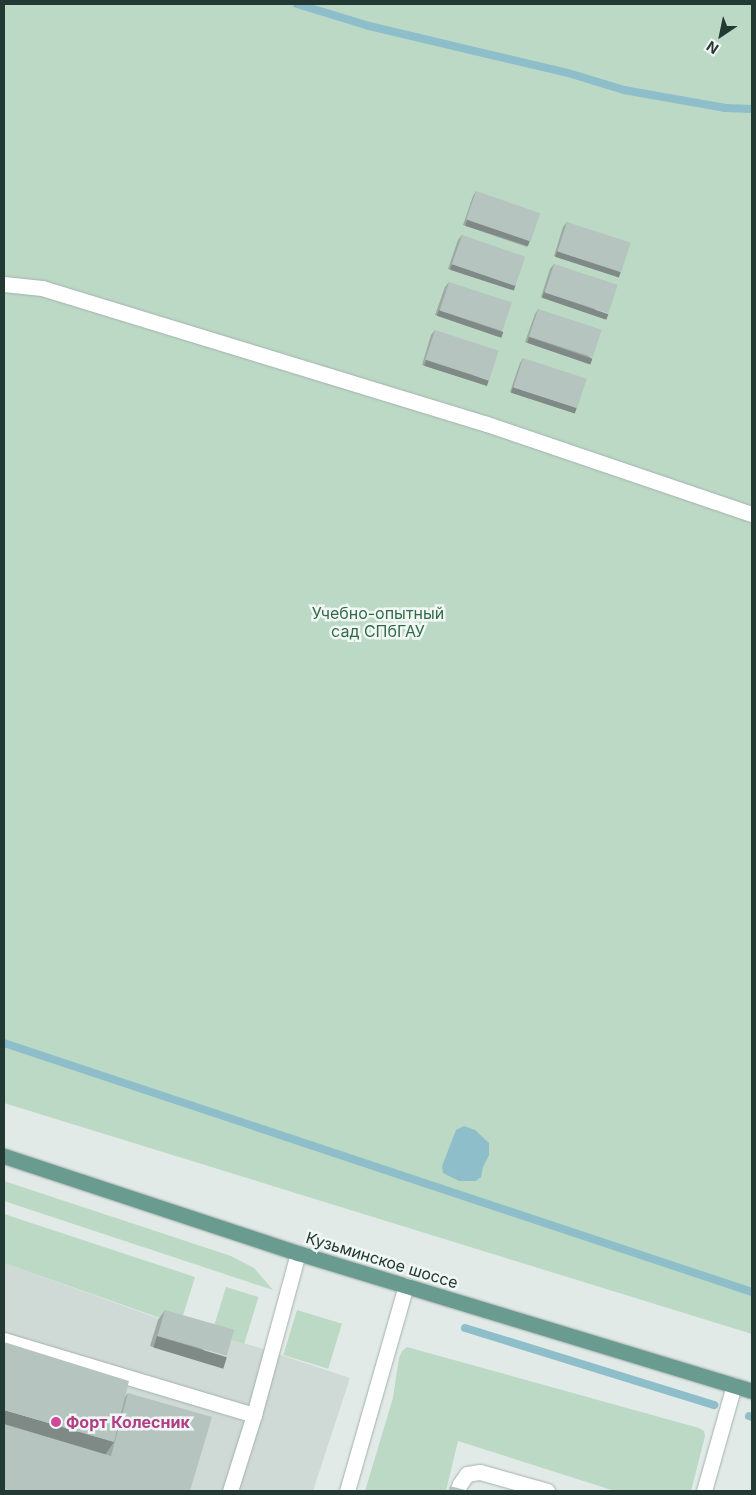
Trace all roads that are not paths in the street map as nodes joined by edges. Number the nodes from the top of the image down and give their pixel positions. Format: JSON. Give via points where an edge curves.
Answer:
{"nodes":[{"id":1,"x":4,"y":284,"type":"edge"},
{"id":2,"x":752,"y":514,"type":"edge"},
{"id":3,"x":4,"y":1156,"type":"edge"},
{"id":4,"x":298,"y":1252,"type":"junction"},
{"id":5,"x":406,"y":1285,"type":"junction"},
{"id":6,"x":4,"y":1340,"type":"edge"},
{"id":7,"x":734,"y":1385,"type":"junction"},
{"id":8,"x":752,"y":1391,"type":"edge"},
{"id":9,"x":254,"y":1415,"type":"junction"},
{"id":10,"x":230,"y":1491,"type":"edge"},
{"id":11,"x":347,"y":1491,"type":"edge"},
{"id":12,"x":458,"y":1491,"type":"edge"},
{"id":13,"x":546,"y":1491,"type":"edge"},
{"id":14,"x":704,"y":1491,"type":"edge"}],
"edges":[{"from":1,"to":2,"type":"street","via":[[42,288],[431,406]]},
{"from":3,"to":4,"type":"main road","name":"Кузьминское шоссе"},
{"from":4,"to":5,"type":"main road","name":"Кузьминское шоссе"},
{"from":4,"to":9,"type":"street"},
{"from":5,"to":7,"type":"main road","name":"Кузьминское шоссе"},
{"from":5,"to":11,"type":"street"},
{"from":6,"to":9,"type":"street"},
{"from":7,"to":8,"type":"main road","name":"Кузьминское шоссе"},
{"from":7,"to":14,"type":"street"},
{"from":9,"to":10,"type":"street"},
{"from":12,"to":13,"type":"street","via":[[467,1474],[480,1472]]}]}
